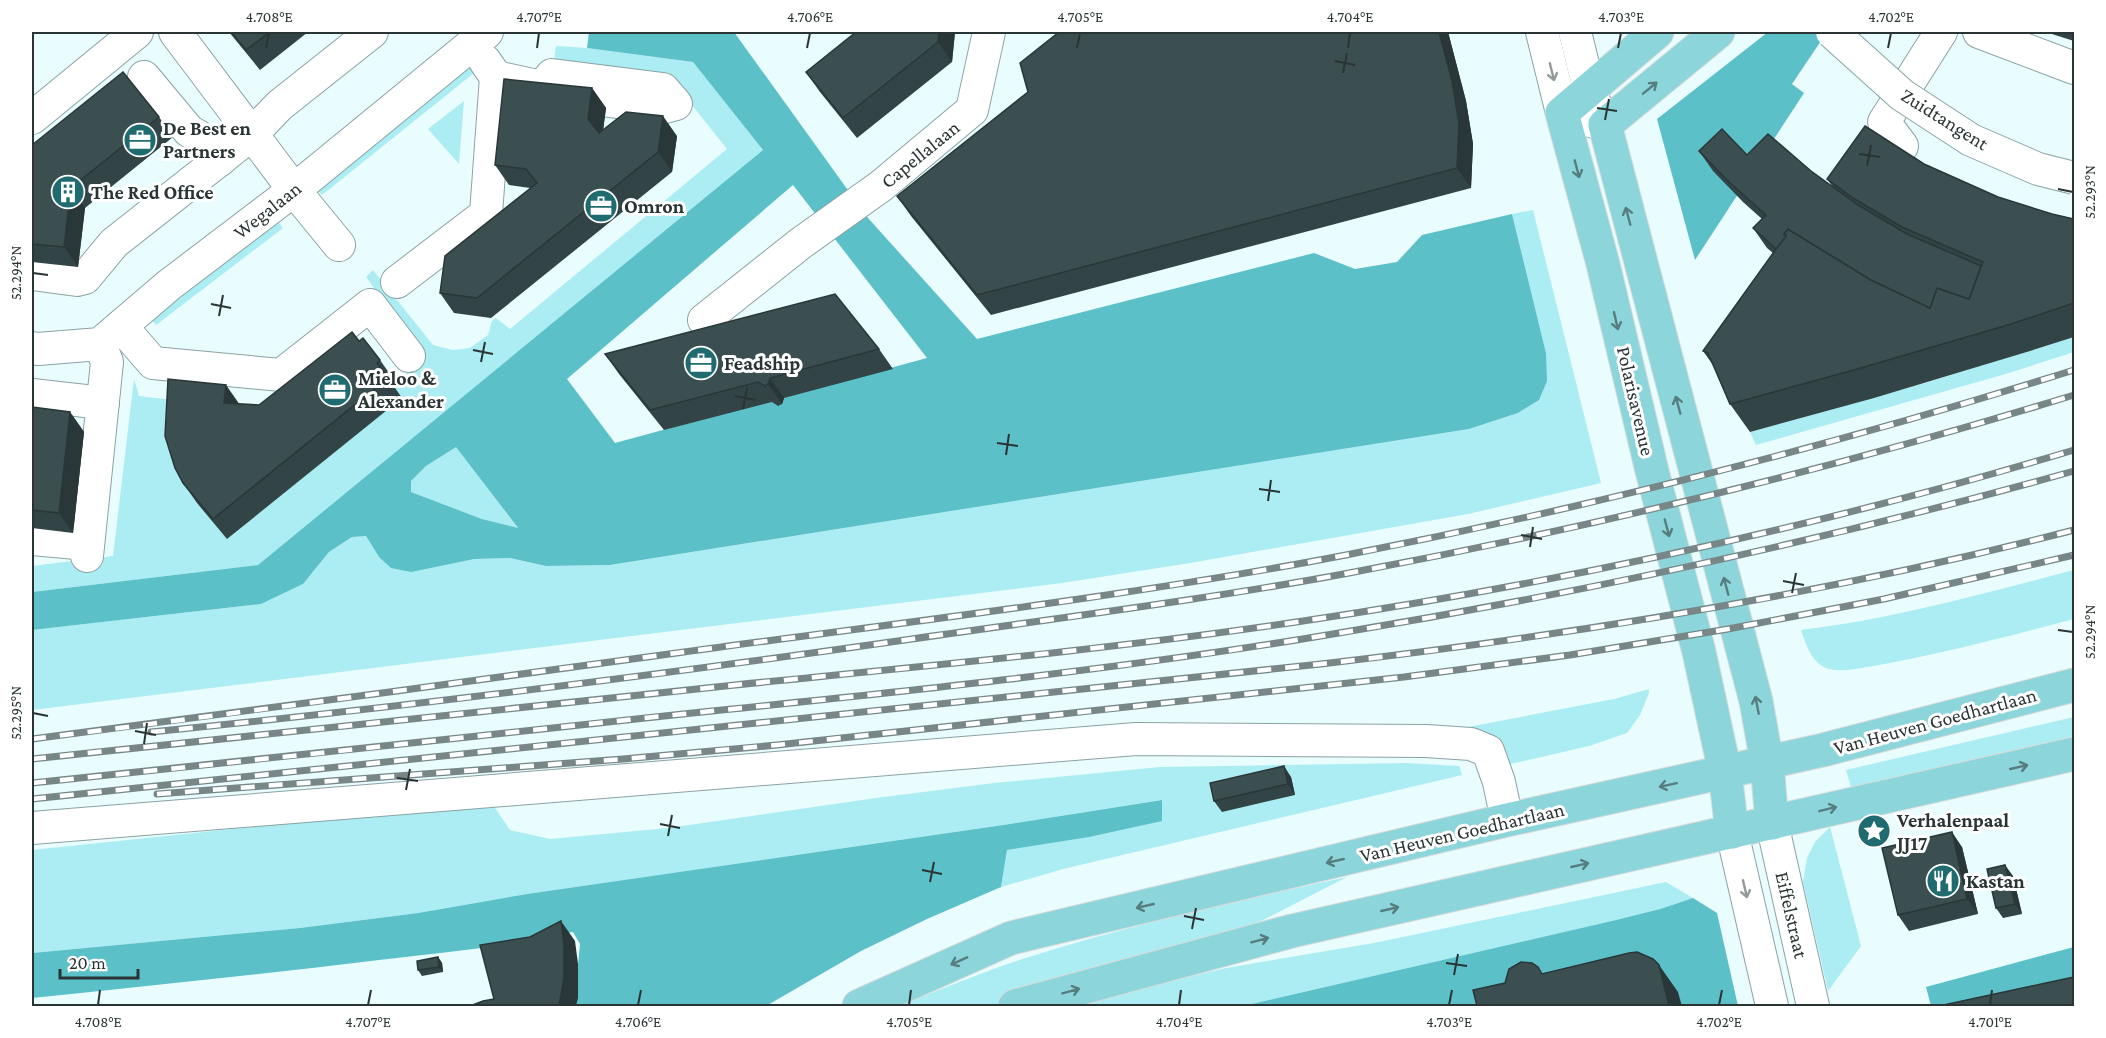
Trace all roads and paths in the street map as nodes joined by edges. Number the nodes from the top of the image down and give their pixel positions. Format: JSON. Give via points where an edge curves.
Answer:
{"nodes":[{"id":1,"x":137,"y":32,"type":"edge"},
{"id":2,"x":175,"y":32,"type":"edge"},
{"id":3,"x":372,"y":32,"type":"edge"},
{"id":4,"x":989,"y":32,"type":"edge"},
{"id":5,"x":1542,"y":32,"type":"edge"},
{"id":6,"x":1575,"y":32,"type":"edge"},
{"id":7,"x":1657,"y":32,"type":"edge"},
{"id":8,"x":1718,"y":32,"type":"edge"},
{"id":9,"x":1832,"y":32,"type":"edge"},
{"id":10,"x":1941,"y":32,"type":"edge"},
{"id":11,"x":1979,"y":32,"type":"edge"},
{"id":12,"x":479,"y":37,"type":"edge"},
{"id":13,"x":2074,"y":68,"type":"edge"},
{"id":14,"x":496,"y":76,"type":"junction"},
{"id":15,"x":144,"y":77,"type":"dead end"},
{"id":16,"x":542,"y":87,"type":"edge"},
{"id":17,"x":1589,"y":89,"type":"junction"},
{"id":18,"x":1562,"y":113,"type":"junction"},
{"id":19,"x":32,"y":118,"type":"edge"},
{"id":20,"x":1605,"y":125,"type":"junction"},
{"id":21,"x":252,"y":134,"type":"junction"},
{"id":22,"x":1902,"y":146,"type":"dead end"},
{"id":23,"x":219,"y":160,"type":"junction"},
{"id":24,"x":2074,"y":178,"type":"edge"},
{"id":25,"x":294,"y":190,"type":"junction"},
{"id":26,"x":339,"y":245,"type":"dead end"},
{"id":27,"x":32,"y":274,"type":"edge"},
{"id":28,"x":397,"y":282,"type":"dead end"},
{"id":29,"x":704,"y":320,"type":"dead end"},
{"id":30,"x":110,"y":335,"type":"junction"},
{"id":31,"x":32,"y":348,"type":"edge"},
{"id":32,"x":409,"y":356,"type":"dead end"},
{"id":33,"x":32,"y":394,"type":"edge"},
{"id":34,"x":103,"y":404,"type":"junction"},
{"id":35,"x":32,"y":539,"type":"edge"},
{"id":36,"x":2074,"y":685,"type":"edge"},
{"id":37,"x":2074,"y":754,"type":"edge"},
{"id":38,"x":1767,"y":763,"type":"junction"},
{"id":39,"x":1725,"y":772,"type":"junction"},
{"id":40,"x":1507,"y":820,"type":"junction"},
{"id":41,"x":1772,"y":824,"type":"junction"},
{"id":42,"x":32,"y":828,"type":"edge"},
{"id":43,"x":1732,"y":832,"type":"junction"},
{"id":44,"x":860,"y":1006,"type":"edge"},
{"id":45,"x":1015,"y":1006,"type":"edge"},
{"id":46,"x":1772,"y":1006,"type":"edge"},
{"id":47,"x":1813,"y":1006,"type":"edge"}],
"edges":[{"from":1,"to":19,"type":"street"},
{"from":2,"to":21,"type":"street"},
{"from":3,"to":21,"type":"street","via":[[280,105]]},
{"from":4,"to":29,"type":"street","name":"Capellalaan","via":[[972,110],[881,186]]},
{"from":5,"to":18,"type":"street","name":"Polarisavenue","one_way":true},
{"from":6,"to":17,"type":"street","name":"Polarisavenue"},
{"from":7,"to":17,"type":"main road"},
{"from":20,"to":8,"type":"main road","one_way":true},
{"from":9,"to":24,"type":"street","name":"Zuidtangent","bridge":true,"via":[[1902,95],[1971,140],[2038,169]]},
{"from":10,"to":22,"type":"street","via":[[1884,122]]},
{"from":11,"to":13,"type":"street"},
{"from":12,"to":14,"type":"street"},
{"from":12,"to":25,"type":"street","name":"Wegalaan"},
{"from":14,"to":16,"type":"street"},
{"from":14,"to":28,"type":"street","via":[[486,214]]},
{"from":15,"to":23,"type":"street"},
{"from":17,"to":18,"type":"main road"},
{"from":17,"to":20,"type":"street","name":"Polarisavenue"},
{"from":18,"to":20,"type":"street"},
{"from":18,"to":39,"type":"main road","name":"Polarisavenue","one_way":true,"via":[[1699,652]]},
{"from":38,"to":20,"type":"main road","name":"Polarisavenue","one_way":true,"via":[[1756,701]]},
{"from":21,"to":23,"type":"street"},
{"from":21,"to":25,"type":"street"},
{"from":23,"to":27,"type":"street","via":[[114,243],[85,278]]},
{"from":25,"to":26,"type":"street"},
{"from":25,"to":30,"type":"street","name":"Wegalaan"},
{"from":30,"to":31,"type":"street"},
{"from":30,"to":32,"type":"street","via":[[153,363],[281,375],[370,305]]},
{"from":30,"to":34,"type":"street"},
{"from":33,"to":34,"type":"street"},
{"from":34,"to":35,"type":"street","via":[[88,550]]},
{"from":36,"to":38,"type":"main road","name":"Van Heuven Goedhartlaan"},
{"from":41,"to":37,"type":"main road","one_way":true},
{"from":38,"to":39,"type":"main road","name":"Van Heuven Goedhartlaan"},
{"from":38,"to":41,"type":"main road","name":"Polarisavenue"},
{"from":39,"to":40,"type":"main road","name":"Van Heuven Goedhartlaan","one_way":true},
{"from":39,"to":43,"type":"main road","name":"Polarisavenue"},
{"from":40,"to":42,"type":"street","via":[[1488,751],[1471,744],[1136,739]]},
{"from":40,"to":44,"type":"main road","name":"Van Heuven Goedhartlaan","one_way":true,"via":[[1011,938]]},
{"from":41,"to":43,"type":"main road"},
{"from":41,"to":47,"type":"street","name":"Eiffelstraat"},
{"from":45,"to":43,"type":"main road","one_way":true,"via":[[1292,931]]},
{"from":43,"to":46,"type":"street","name":"Eiffelstraat","one_way":true}]}
